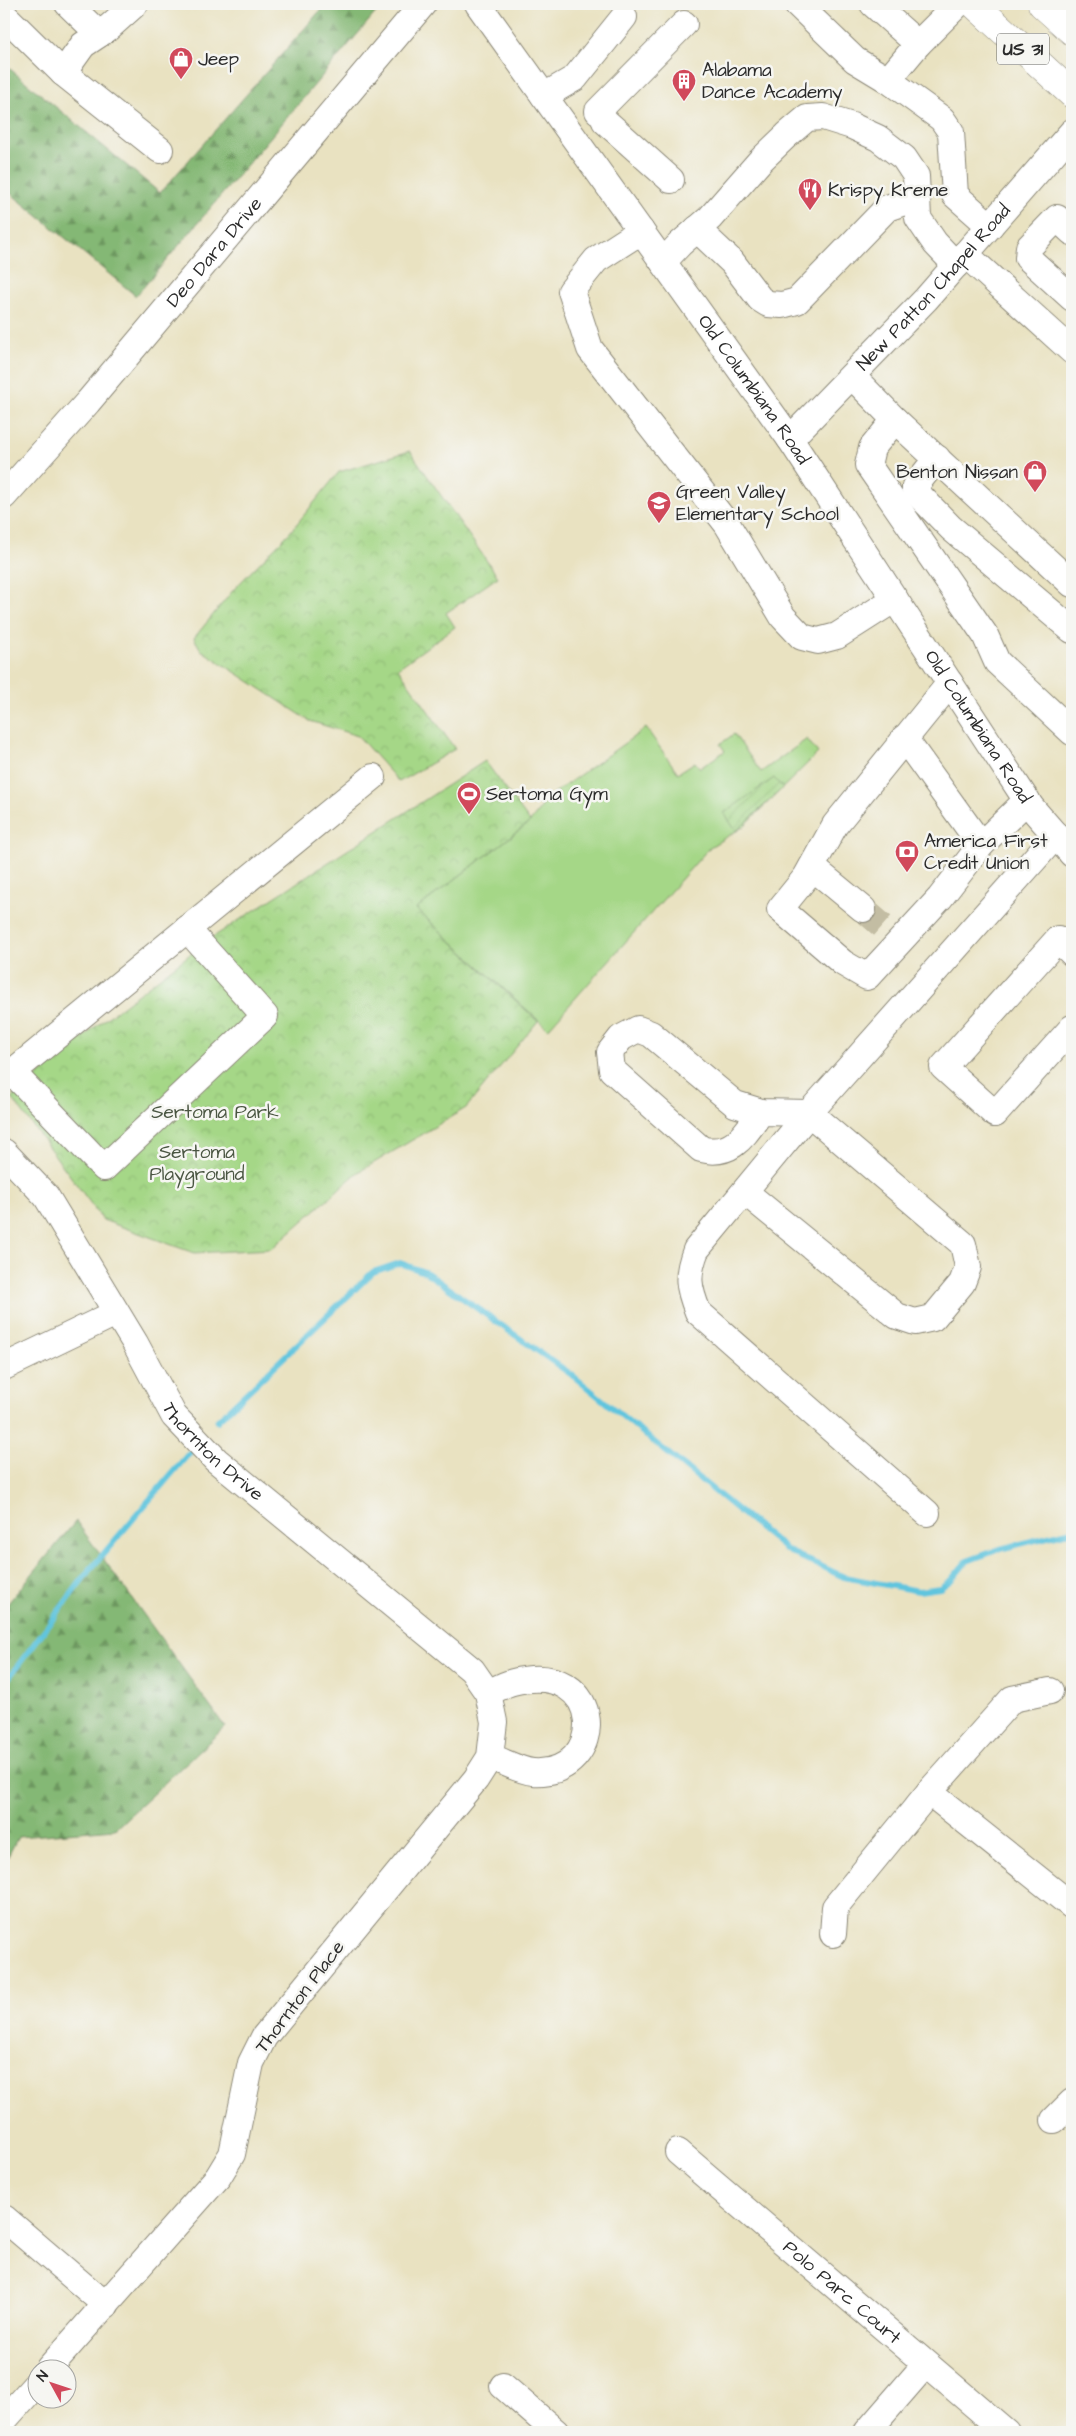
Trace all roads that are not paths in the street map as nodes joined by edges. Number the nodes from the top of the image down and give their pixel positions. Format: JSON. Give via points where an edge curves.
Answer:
{"nodes":[{"id":1,"x":68,"y":4,"type":"edge"},
{"id":2,"x":135,"y":4,"type":"edge"},
{"id":3,"x":423,"y":4,"type":"edge"},
{"id":4,"x":797,"y":4,"type":"edge"},
{"id":5,"x":873,"y":4,"type":"edge"},
{"id":6,"x":958,"y":4,"type":"edge"},
{"id":7,"x":974,"y":4,"type":"edge"},
{"id":8,"x":481,"y":5,"type":"edge"},
{"id":9,"x":1045,"y":5,"type":"edge"},
{"id":10,"x":4,"y":15,"type":"edge"},
{"id":11,"x":624,"y":17,"type":"dead end"},
{"id":12,"x":684,"y":24,"type":"dead end"},
{"id":13,"x":1072,"y":31,"type":"edge"},
{"id":14,"x":100,"y":34,"type":"junction"},
{"id":15,"x":918,"y":44,"type":"junction"},
{"id":16,"x":63,"y":73,"type":"junction"},
{"id":17,"x":575,"y":78,"type":"junction"},
{"id":18,"x":888,"y":80,"type":"junction"},
{"id":19,"x":1072,"y":94,"type":"edge"},
{"id":20,"x":544,"y":96,"type":"junction"},
{"id":21,"x":602,"y":116,"type":"junction"},
{"id":22,"x":1072,"y":132,"type":"edge"},
{"id":23,"x":577,"y":141,"type":"junction"},
{"id":24,"x":160,"y":150,"type":"dead end"},
{"id":25,"x":670,"y":180,"type":"dead end"},
{"id":26,"x":916,"y":195,"type":"junction"},
{"id":27,"x":705,"y":222,"type":"junction"},
{"id":28,"x":990,"y":226,"type":"junction"},
{"id":29,"x":641,"y":231,"type":"junction"},
{"id":30,"x":1072,"y":232,"type":"edge"},
{"id":31,"x":961,"y":260,"type":"junction"},
{"id":32,"x":664,"y":262,"type":"junction"},
{"id":33,"x":1072,"y":298,"type":"edge"},
{"id":34,"x":1072,"y":352,"type":"edge"},
{"id":35,"x":852,"y":376,"type":"junction"},
{"id":36,"x":895,"y":420,"type":"junction"},
{"id":37,"x":790,"y":439,"type":"junction"},
{"id":38,"x":937,"y":458,"type":"junction"},
{"id":39,"x":6,"y":490,"type":"edge"},
{"id":40,"x":904,"y":496,"type":"junction"},
{"id":41,"x":1072,"y":584,"type":"edge"},
{"id":42,"x":895,"y":599,"type":"junction"},
{"id":43,"x":1072,"y":630,"type":"edge"},
{"id":44,"x":950,"y":683,"type":"junction"},
{"id":45,"x":1072,"y":732,"type":"edge"},
{"id":46,"x":904,"y":738,"type":"junction"},
{"id":47,"x":373,"y":777,"type":"dead end"},
{"id":48,"x":1027,"y":800,"type":"junction"},
{"id":49,"x":1064,"y":844,"type":"edge"},
{"id":50,"x":981,"y":845,"type":"junction"},
{"id":51,"x":812,"y":867,"type":"junction"},
{"id":52,"x":864,"y":909,"type":"tunnel mouth"},
{"id":53,"x":187,"y":929,"type":"junction"},
{"id":54,"x":1072,"y":953,"type":"edge"},
{"id":55,"x":1072,"y":1028,"type":"edge"},
{"id":56,"x":8,"y":1076,"type":"edge"},
{"id":57,"x":760,"y":1112,"type":"junction"},
{"id":58,"x":809,"y":1114,"type":"junction"},
{"id":59,"x":4,"y":1152,"type":"edge"},
{"id":60,"x":745,"y":1192,"type":"junction"},
{"id":61,"x":116,"y":1313,"type":"junction"},
{"id":62,"x":4,"y":1367,"type":"edge"},
{"id":63,"x":927,"y":1513,"type":"dead end"},
{"id":64,"x":1050,"y":1691,"type":"dead end"},
{"id":65,"x":488,"y":1693,"type":"junction"},
{"id":66,"x":490,"y":1756,"type":"junction"},
{"id":67,"x":929,"y":1792,"type":"junction"},
{"id":68,"x":1072,"y":1906,"type":"edge"},
{"id":69,"x":833,"y":1934,"type":"dead end"},
{"id":70,"x":1072,"y":2102,"type":"edge"},
{"id":71,"x":1054,"y":2120,"type":"dead end"},
{"id":72,"x":678,"y":2152,"type":"dead end"},
{"id":73,"x":4,"y":2218,"type":"edge"},
{"id":74,"x":106,"y":2305,"type":"junction"},
{"id":75,"x":58,"y":2358,"type":"edge"},
{"id":76,"x":925,"y":2365,"type":"junction"},
{"id":77,"x":503,"y":2386,"type":"dead end"},
{"id":78,"x":28,"y":2393,"type":"edge"},
{"id":79,"x":4,"y":2420,"type":"edge"},
{"id":80,"x":556,"y":2432,"type":"edge"},
{"id":81,"x":866,"y":2432,"type":"edge"},
{"id":82,"x":1006,"y":2432,"type":"edge"}],
"edges":[{"from":1,"to":14,"type":"street"},
{"from":2,"to":14,"type":"street"},
{"from":3,"to":39,"type":"street","name":"Deo Dara Drive","via":[[88,402]]},
{"from":4,"to":18,"type":"street","via":[[855,60]]},
{"from":5,"to":15,"type":"street"},
{"from":6,"to":15,"type":"street"},
{"from":7,"to":19,"type":"main road","number":"US 31"},
{"from":8,"to":20,"type":"street","name":"Old Columbiana Road"},
{"from":9,"to":13,"type":"main road","number":"US 31"},
{"from":10,"to":16,"type":"street"},
{"from":11,"to":17,"type":"street"},
{"from":12,"to":21,"type":"street"},
{"from":14,"to":16,"type":"street","via":[[83,45]]},
{"from":15,"to":18,"type":"street"},
{"from":16,"to":24,"type":"street"},
{"from":17,"to":20,"type":"street"},
{"from":17,"to":21,"type":"street"},
{"from":18,"to":28,"type":"street","via":[[942,119],[951,132],[955,195]]},
{"from":20,"to":23,"type":"street","name":"Old Columbiana Road"},
{"from":21,"to":23,"type":"street"},
{"from":21,"to":25,"type":"street"},
{"from":22,"to":28,"type":"street","name":"New Patton Chapel Road"},
{"from":23,"to":29,"type":"street","name":"Old Columbiana Road"},
{"from":26,"to":27,"type":"street","via":[[916,176],[904,158],[878,138],[823,117],[807,118],[760,161]]},
{"from":26,"to":27,"type":"street","via":[[887,208],[797,302],[782,305],[768,304],[760,299]]},
{"from":26,"to":31,"type":"street","via":[[918,218],[935,243]]},
{"from":27,"to":32,"type":"street"},
{"from":28,"to":31,"type":"street","name":"New Patton Chapel Road"},
{"from":29,"to":32,"type":"street","name":"Old Columbiana Road"},
{"from":29,"to":42,"type":"street","via":[[596,260],[571,292],[590,349],[727,524],[783,618],[802,636],[818,641],[837,636]]},
{"from":30,"to":33,"type":"street","via":[[1057,218],[1029,247],[1028,258]]},
{"from":31,"to":34,"type":"street"},
{"from":31,"to":35,"type":"street","name":"New Patton Chapel Road"},
{"from":32,"to":37,"type":"street","name":"Old Columbiana Road"},
{"from":35,"to":36,"type":"street"},
{"from":35,"to":37,"type":"street","name":"New Patton Chapel Road"},
{"from":36,"to":38,"type":"street"},
{"from":36,"to":40,"type":"street","via":[[872,448],[868,465]]},
{"from":37,"to":42,"type":"street","name":"Old Columbiana Road"},
{"from":38,"to":40,"type":"street"},
{"from":38,"to":41,"type":"street"},
{"from":40,"to":43,"type":"street","via":[[951,528]]},
{"from":40,"to":45,"type":"street","via":[[985,635],[997,662]]},
{"from":42,"to":44,"type":"street","name":"Old Columbiana Road"},
{"from":44,"to":46,"type":"street"},
{"from":44,"to":48,"type":"street","name":"Old Columbiana Road"},
{"from":46,"to":50,"type":"street"},
{"from":46,"to":51,"type":"street","via":[[835,825]]},
{"from":47,"to":53,"type":"street"},
{"from":48,"to":49,"type":"street","name":"Old Columbiana Road"},
{"from":48,"to":50,"type":"street"},
{"from":49,"to":58,"type":"street"},
{"from":50,"to":51,"type":"street","via":[[940,898],[893,936],[868,977],[843,963],[780,909]]},
{"from":51,"to":52,"type":"street"},
{"from":53,"to":56,"type":"street"},
{"from":53,"to":56,"type":"street","via":[[266,1016],[104,1168]]},
{"from":54,"to":55,"type":"street","via":[[1058,939],[943,1067],[995,1114]]},
{"from":57,"to":57,"type":"street","via":[[735,1104],[652,1034],[638,1029],[621,1038],[610,1052],[612,1070],[702,1149],[716,1153],[729,1149]]},
{"from":57,"to":58,"type":"street"},
{"from":58,"to":60,"type":"street"},
{"from":58,"to":60,"type":"street","via":[[963,1244],[968,1267],[962,1283],[933,1318],[914,1322],[897,1316]]},
{"from":59,"to":61,"type":"street","name":"Thornton Drive","via":[[46,1196]]},
{"from":60,"to":63,"type":"street","via":[[696,1250],[689,1268],[690,1291],[698,1312]]},
{"from":61,"to":62,"type":"street"},
{"from":61,"to":65,"type":"street","name":"Thornton Drive","via":[[136,1342],[174,1416],[216,1460],[472,1670]]},
{"from":64,"to":67,"type":"street","via":[[1012,1699]]},
{"from":65,"to":66,"type":"street","name":"Thornton Drive","via":[[494,1722]]},
{"from":65,"to":66,"type":"street","via":[[512,1682],[538,1679],[563,1683],[578,1696],[587,1711],[588,1729],[582,1748],[557,1769],[533,1772]]},
{"from":66,"to":74,"type":"street","name":"Thornton Place","via":[[476,1778],[264,2037],[251,2063],[232,2154],[223,2169]]},
{"from":67,"to":68,"type":"street"},
{"from":67,"to":69,"type":"street","via":[[834,1907]]},
{"from":70,"to":71,"type":"street"},
{"from":72,"to":76,"type":"street","name":"Polo Parc Court"},
{"from":73,"to":74,"type":"street"},
{"from":74,"to":75,"type":"street","name":"Thornton Place"},
{"from":76,"to":81,"type":"street"},
{"from":76,"to":82,"type":"street","name":"Polo Parc Court"},
{"from":77,"to":80,"type":"street"},
{"from":78,"to":79,"type":"street"}]}
